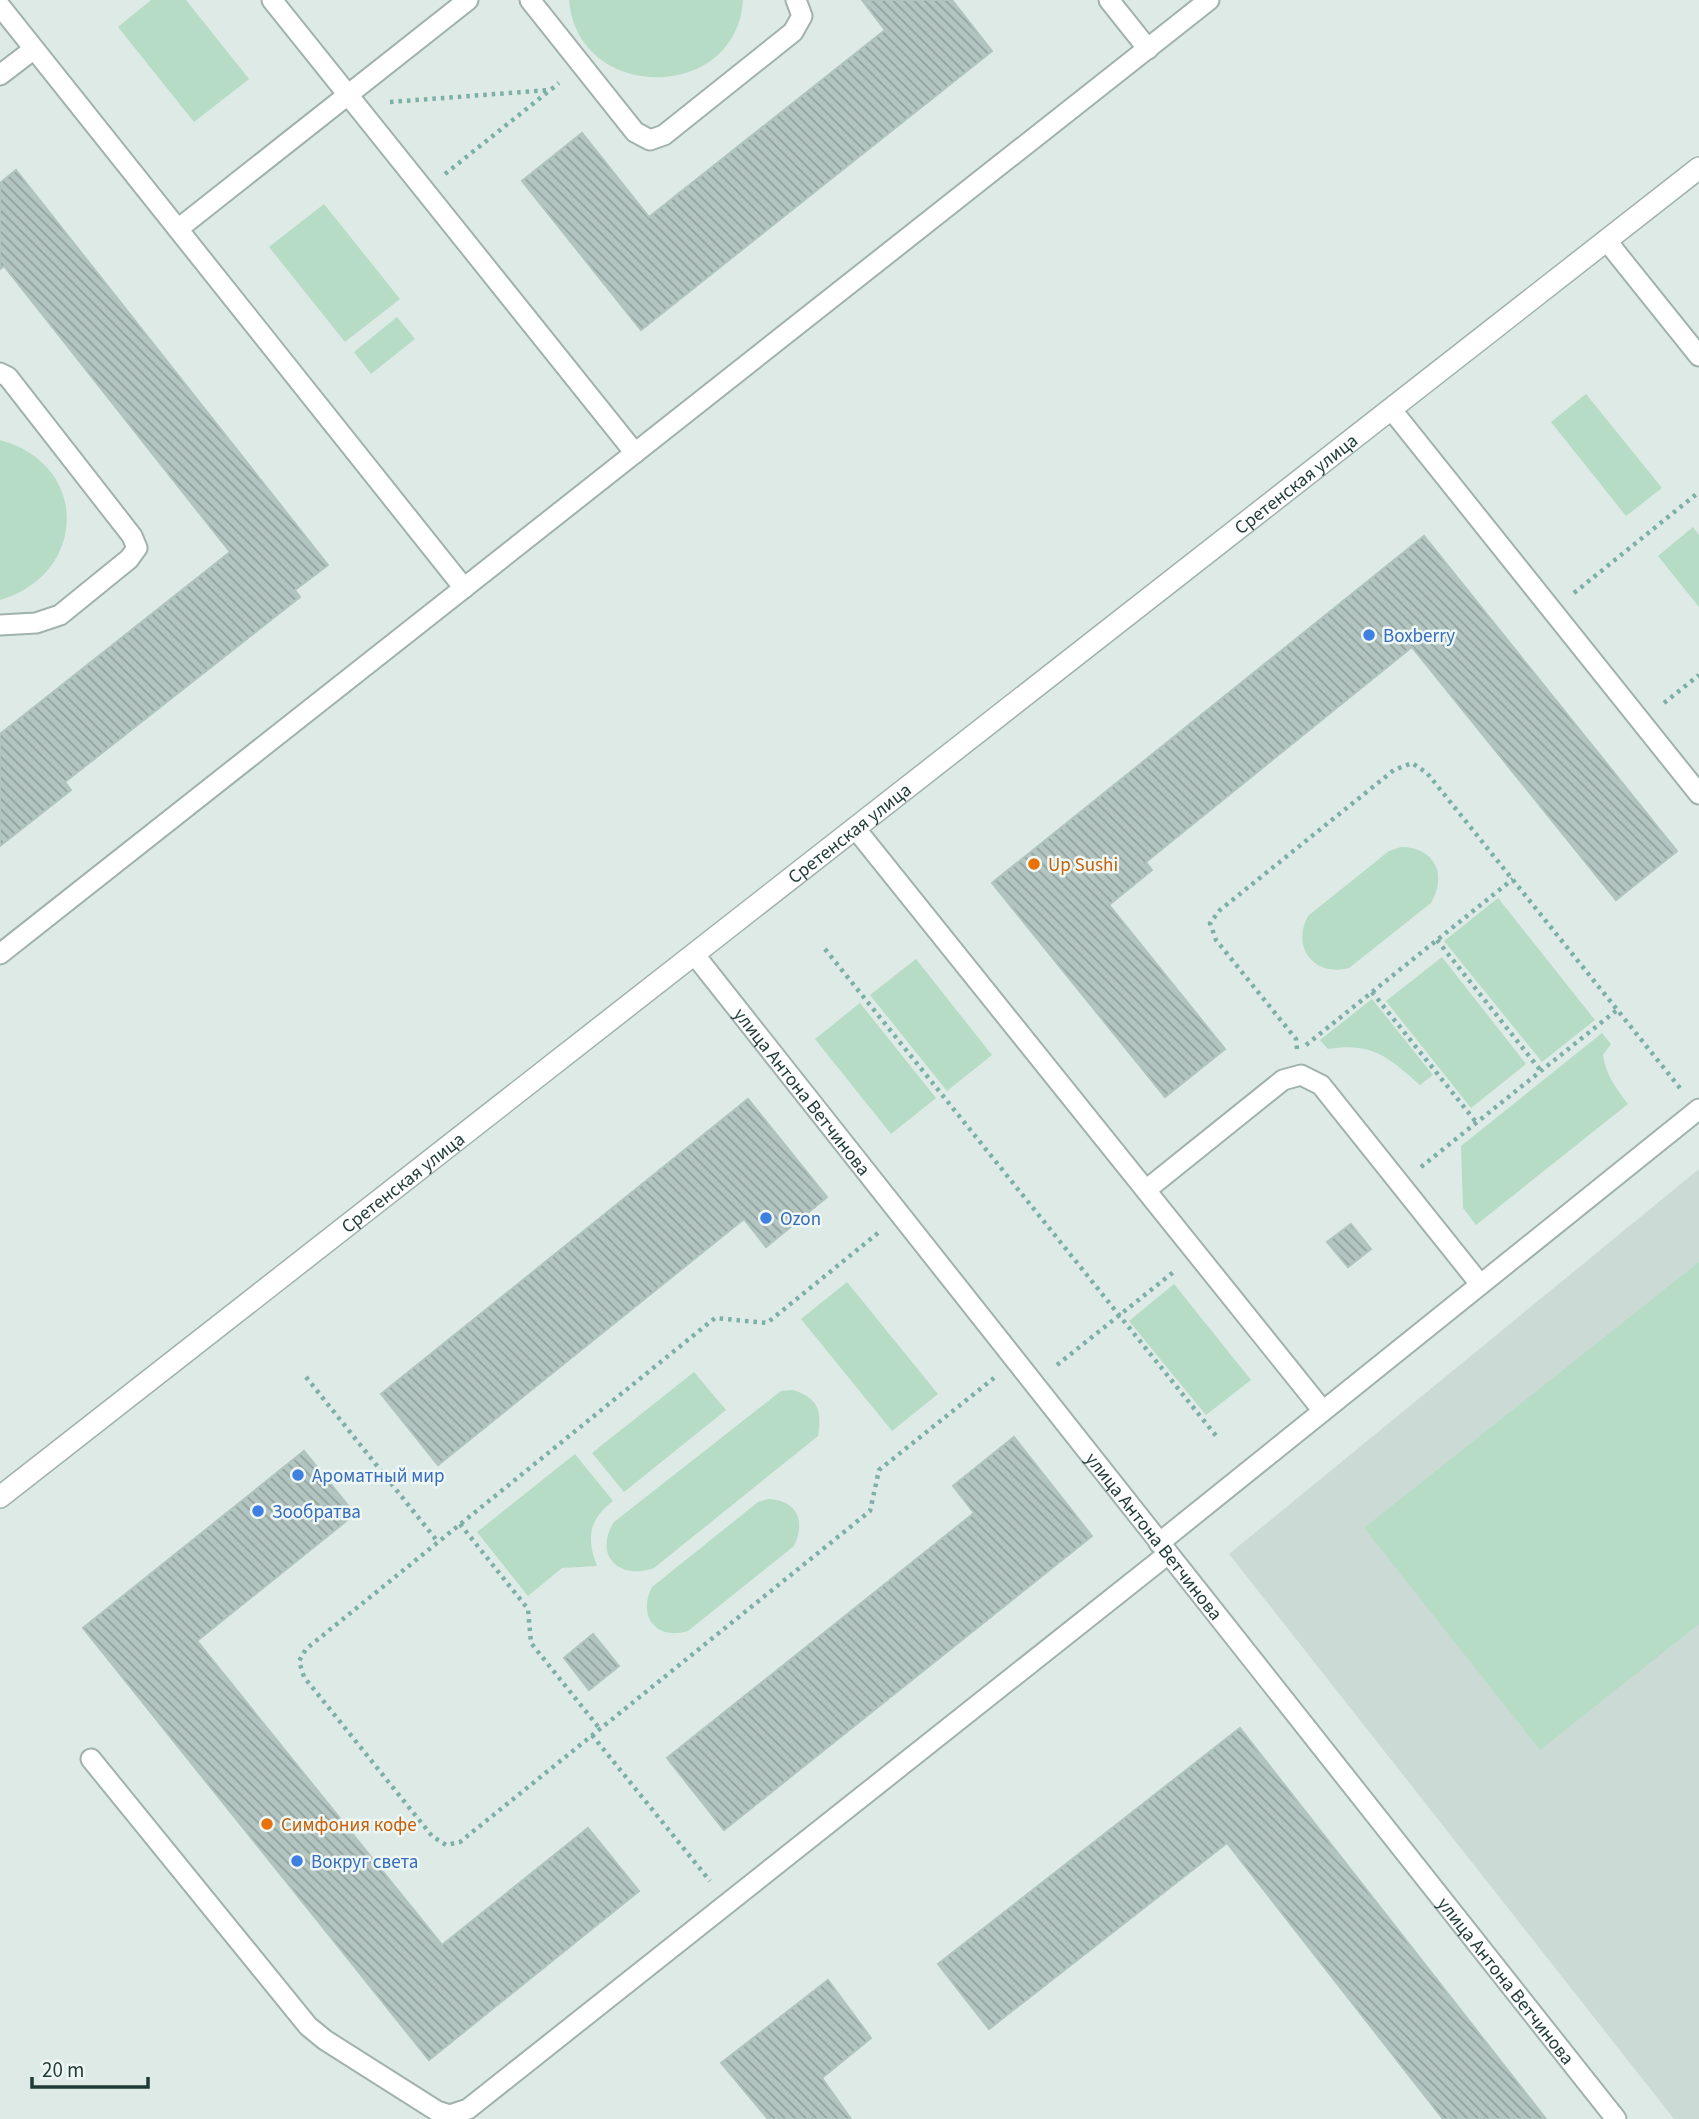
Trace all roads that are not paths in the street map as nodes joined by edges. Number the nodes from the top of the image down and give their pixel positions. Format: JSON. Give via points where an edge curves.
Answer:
{"nodes":[{"id":1,"x":272,"y":0,"type":"edge"},
{"id":2,"x":468,"y":0,"type":"edge"},
{"id":3,"x":530,"y":0,"type":"edge"},
{"id":4,"x":796,"y":0,"type":"edge"},
{"id":5,"x":1109,"y":0,"type":"edge"},
{"id":6,"x":1207,"y":0,"type":"edge"},
{"id":7,"x":0,"y":6,"type":"edge"},
{"id":8,"x":34,"y":49,"type":"junction"},
{"id":9,"x":1147,"y":49,"type":"junction"},
{"id":10,"x":0,"y":75,"type":"edge"},
{"id":11,"x":348,"y":94,"type":"junction"},
{"id":12,"x":1699,"y":168,"type":"edge"},
{"id":13,"x":178,"y":229,"type":"junction"},
{"id":14,"x":1606,"y":240,"type":"junction"},
{"id":15,"x":1699,"y":356,"type":"edge"},
{"id":16,"x":0,"y":373,"type":"edge"},
{"id":17,"x":1391,"y":409,"type":"junction"},
{"id":18,"x":635,"y":453,"type":"junction"},
{"id":19,"x":464,"y":588,"type":"junction"},
{"id":20,"x":0,"y":625,"type":"edge"},
{"id":21,"x":1699,"y":794,"type":"edge"},
{"id":22,"x":855,"y":828,"type":"junction"},
{"id":23,"x":0,"y":954,"type":"edge"},
{"id":24,"x":694,"y":954,"type":"junction"},
{"id":25,"x":1698,"y":1110,"type":"edge"},
{"id":26,"x":1146,"y":1191,"type":"junction"},
{"id":27,"x":1480,"y":1284,"type":"junction"},
{"id":28,"x":1323,"y":1411,"type":"junction"},
{"id":29,"x":0,"y":1497,"type":"edge"},
{"id":30,"x":1164,"y":1548,"type":"junction"},
{"id":31,"x":91,"y":1759,"type":"dead end"},
{"id":32,"x":1616,"y":2119,"type":"edge"}],
"edges":[{"from":1,"to":11,"type":"lane"},
{"from":2,"to":11,"type":"lane"},
{"from":3,"to":4,"type":"lane","via":[[635,132],[650,140],[664,135],[793,32],[802,16]]},
{"from":5,"to":9,"type":"lane"},
{"from":6,"to":9,"type":"lane"},
{"from":7,"to":8,"type":"lane"},
{"from":8,"to":10,"type":"lane"},
{"from":8,"to":13,"type":"lane"},
{"from":9,"to":18,"type":"lane"},
{"from":11,"to":13,"type":"lane"},
{"from":11,"to":18,"type":"lane"},
{"from":12,"to":14,"type":"street","name":"Сретенская улица"},
{"from":13,"to":19,"type":"lane"},
{"from":14,"to":15,"type":"lane"},
{"from":14,"to":17,"type":"street","name":"Сретенская улица"},
{"from":16,"to":20,"type":"lane","via":[[8,377],[137,548],[60,615],[36,623]]},
{"from":17,"to":21,"type":"lane"},
{"from":17,"to":22,"type":"street","name":"Сретенская улица"},
{"from":18,"to":19,"type":"lane"},
{"from":19,"to":23,"type":"lane"},
{"from":22,"to":24,"type":"street","name":"Сретенская улица"},
{"from":22,"to":26,"type":"lane"},
{"from":24,"to":29,"type":"street","name":"Сретенская улица"},
{"from":24,"to":30,"type":"lane","name":"улица Антона Ветчинова"},
{"from":25,"to":27,"type":"lane"},
{"from":26,"to":27,"type":"lane","via":[[1283,1080],[1301,1075],[1321,1085]]},
{"from":26,"to":28,"type":"lane"},
{"from":27,"to":28,"type":"lane"},
{"from":28,"to":30,"type":"lane"},
{"from":30,"to":31,"type":"lane","via":[[468,2109],[450,2115],[437,2111],[308,2026]]},
{"from":30,"to":32,"type":"lane","name":"улица Антона Ветчинова"}]}
